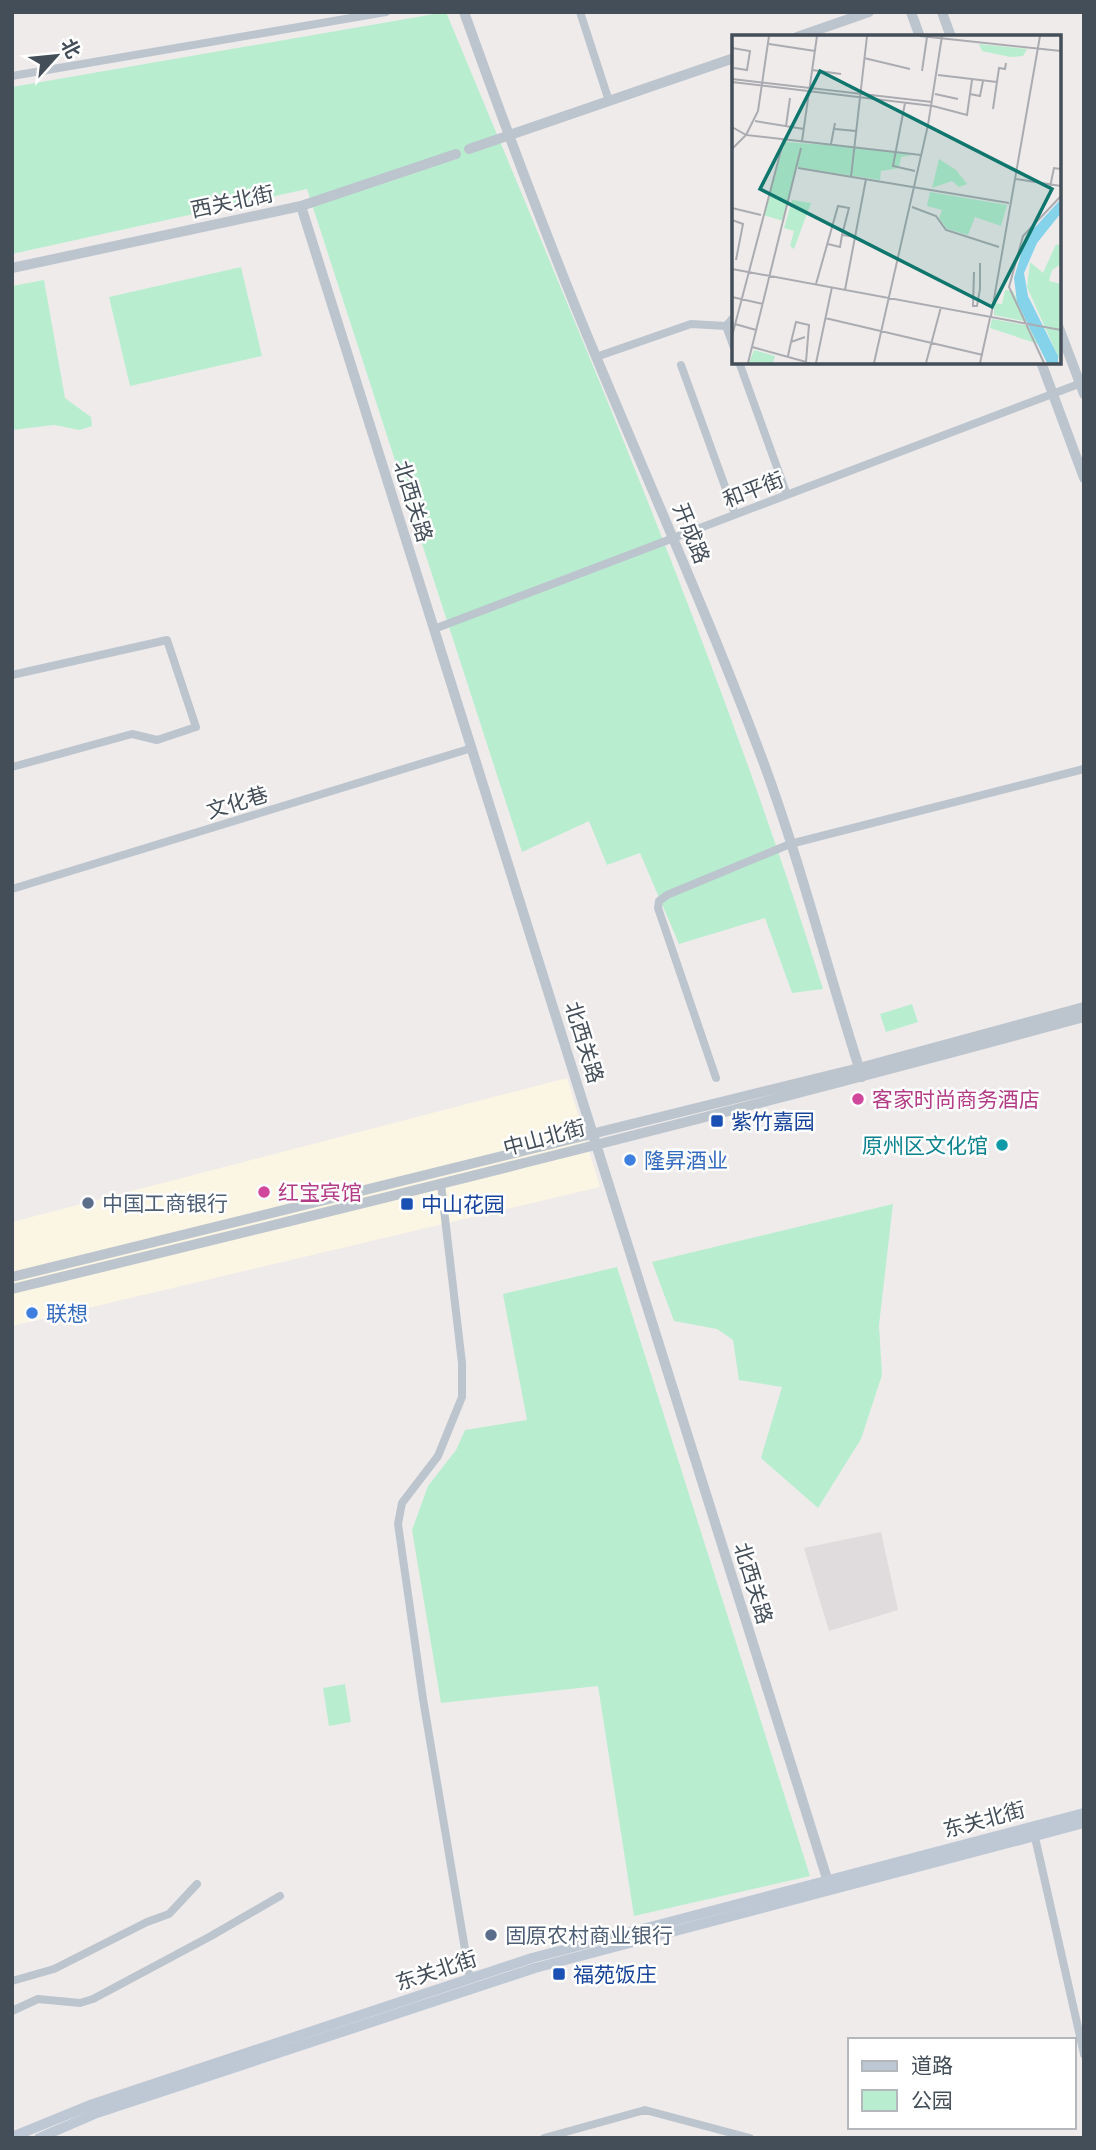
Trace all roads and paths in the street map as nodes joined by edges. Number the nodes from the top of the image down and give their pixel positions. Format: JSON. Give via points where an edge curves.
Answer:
{"nodes":[{"id":1,"x":386,"y":12,"type":"edge"},
{"id":2,"x":464,"y":12,"type":"edge"},
{"id":3,"x":580,"y":12,"type":"edge"},
{"id":4,"x":869,"y":12,"type":"edge"},
{"id":5,"x":911,"y":12,"type":"edge"},
{"id":6,"x":942,"y":12,"type":"edge"},
{"id":7,"x":803,"y":35,"type":"edge"},
{"id":8,"x":919,"y":35,"type":"edge"},
{"id":9,"x":950,"y":35,"type":"edge"},
{"id":10,"x":732,"y":59,"type":"edge"},
{"id":11,"x":12,"y":76,"type":"edge"},
{"id":12,"x":609,"y":101,"type":"junction"},
{"id":13,"x":508,"y":136,"type":"junction"},
{"id":14,"x":469,"y":149,"type":"dead end"},
{"id":15,"x":456,"y":154,"type":"dead end"},
{"id":16,"x":301,"y":206,"type":"junction"},
{"id":17,"x":12,"y":268,"type":"edge"},
{"id":18,"x":732,"y":319,"type":"edge"},
{"id":19,"x":726,"y":326,"type":"junction"},
{"id":20,"x":1061,"y":333,"type":"edge"},
{"id":21,"x":732,"y":342,"type":"edge"},
{"id":22,"x":596,"y":357,"type":"junction"},
{"id":23,"x":740,"y":364,"type":"edge"},
{"id":24,"x":1042,"y":364,"type":"edge"},
{"id":25,"x":681,"y":365,"type":"dead end"},
{"id":26,"x":1082,"y":386,"type":"edge"},
{"id":27,"x":1053,"y":394,"type":"junction"},
{"id":28,"x":1084,"y":478,"type":"edge"},
{"id":29,"x":788,"y":495,"type":"junction"},
{"id":30,"x":735,"y":514,"type":"junction"},
{"id":31,"x":674,"y":539,"type":"junction"},
{"id":32,"x":434,"y":629,"type":"junction"},
{"id":33,"x":12,"y":676,"type":"edge"},
{"id":34,"x":472,"y":748,"type":"junction"},
{"id":35,"x":12,"y":767,"type":"edge"},
{"id":36,"x":1084,"y":769,"type":"edge"},
{"id":37,"x":790,"y":844,"type":"junction"},
{"id":38,"x":12,"y":889,"type":"edge"},
{"id":39,"x":1084,"y":1007,"type":"edge"},
{"id":40,"x":1084,"y":1017,"type":"edge"},
{"id":41,"x":860,"y":1072,"type":"junction"},
{"id":42,"x":716,"y":1078,"type":"dead end"},
{"id":43,"x":594,"y":1139,"type":"junction"},
{"id":44,"x":441,"y":1184,"type":"junction"},
{"id":45,"x":12,"y":1276,"type":"edge"},
{"id":46,"x":12,"y":1289,"type":"edge"},
{"id":47,"x":1084,"y":1813,"type":"edge"},
{"id":48,"x":1084,"y":1823,"type":"edge"},
{"id":49,"x":1034,"y":1831,"type":"junction"},
{"id":50,"x":197,"y":1884,"type":"dead end"},
{"id":51,"x":829,"y":1885,"type":"junction"},
{"id":52,"x":280,"y":1896,"type":"dead end"},
{"id":53,"x":470,"y":1979,"type":"junction"},
{"id":54,"x":12,"y":1981,"type":"edge"},
{"id":55,"x":12,"y":2011,"type":"edge"},
{"id":56,"x":1084,"y":2054,"type":"edge"},
{"id":57,"x":12,"y":2137,"type":"edge"},
{"id":58,"x":39,"y":2138,"type":"edge"},
{"id":59,"x":544,"y":2138,"type":"edge"},
{"id":60,"x":750,"y":2138,"type":"edge"}],
"edges":[{"from":1,"to":11,"type":"street"},
{"from":2,"to":13,"type":"street","name":"开成路"},
{"from":3,"to":12,"type":"street"},
{"from":4,"to":7,"type":"street"},
{"from":5,"to":8,"type":"street"},
{"from":6,"to":9,"type":"street"},
{"from":10,"to":12,"type":"street"},
{"from":12,"to":13,"type":"street"},
{"from":13,"to":14,"type":"street"},
{"from":13,"to":22,"type":"street","name":"开成路"},
{"from":15,"to":16,"type":"street","name":"西关北街"},
{"from":16,"to":17,"type":"street","name":"西关北街"},
{"from":16,"to":32,"type":"street","name":"北西关路"},
{"from":18,"to":19,"type":"street"},
{"from":19,"to":21,"type":"street"},
{"from":19,"to":22,"type":"street","via":[[691,324]]},
{"from":20,"to":26,"type":"street"},
{"from":22,"to":31,"type":"street","name":"开成路"},
{"from":23,"to":29,"type":"street"},
{"from":24,"to":27,"type":"street"},
{"from":25,"to":30,"type":"street"},
{"from":26,"to":27,"type":"street","name":"和平街"},
{"from":27,"to":28,"type":"street"},
{"from":27,"to":29,"type":"street","name":"和平街"},
{"from":29,"to":30,"type":"street","name":"和平街"},
{"from":30,"to":31,"type":"street","name":"和平街"},
{"from":31,"to":32,"type":"street","name":"和平街"},
{"from":31,"to":37,"type":"street","name":"开成路","via":[[763,762]]},
{"from":32,"to":34,"type":"street","name":"北西关路"},
{"from":33,"to":35,"type":"street","via":[[167,640],[196,727],[157,740],[132,734]]},
{"from":34,"to":38,"type":"street","name":"文化巷"},
{"from":34,"to":43,"type":"street","name":"北西关路"},
{"from":36,"to":37,"type":"street"},
{"from":37,"to":41,"type":"street","name":"开成路"},
{"from":37,"to":42,"type":"street","via":[[659,901]]},
{"from":39,"to":41,"type":"street","name":"中山北街"},
{"from":40,"to":41,"type":"street","name":"中山北街"},
{"from":41,"to":43,"type":"street","name":"中山北街"},
{"from":43,"to":44,"type":"street","name":"中山北街"},
{"from":43,"to":45,"type":"street","name":"中山北街"},
{"from":43,"to":51,"type":"street","name":"北西关路"},
{"from":44,"to":46,"type":"street","name":"中山北街"},
{"from":44,"to":53,"type":"street","via":[[462,1397],[438,1456],[402,1503],[398,1524]]},
{"from":47,"to":49,"type":"main road","name":"东关北街"},
{"from":48,"to":49,"type":"main road","name":"东关北街"},
{"from":49,"to":51,"type":"main road","name":"东关北街"},
{"from":49,"to":56,"type":"street"},
{"from":50,"to":54,"type":"street","via":[[169,1914],[54,1969]]},
{"from":51,"to":53,"type":"main road","name":"东关北街","via":[[532,1958]]},
{"from":51,"to":58,"type":"main road","name":"东关北街","via":[[535,1968],[97,2113]]},
{"from":52,"to":55,"type":"street","via":[[93,1998],[80,2003],[38,1999]]},
{"from":53,"to":57,"type":"main road","name":"东关北街","via":[[93,2104]]},
{"from":59,"to":60,"type":"street","via":[[645,2110]]}]}
